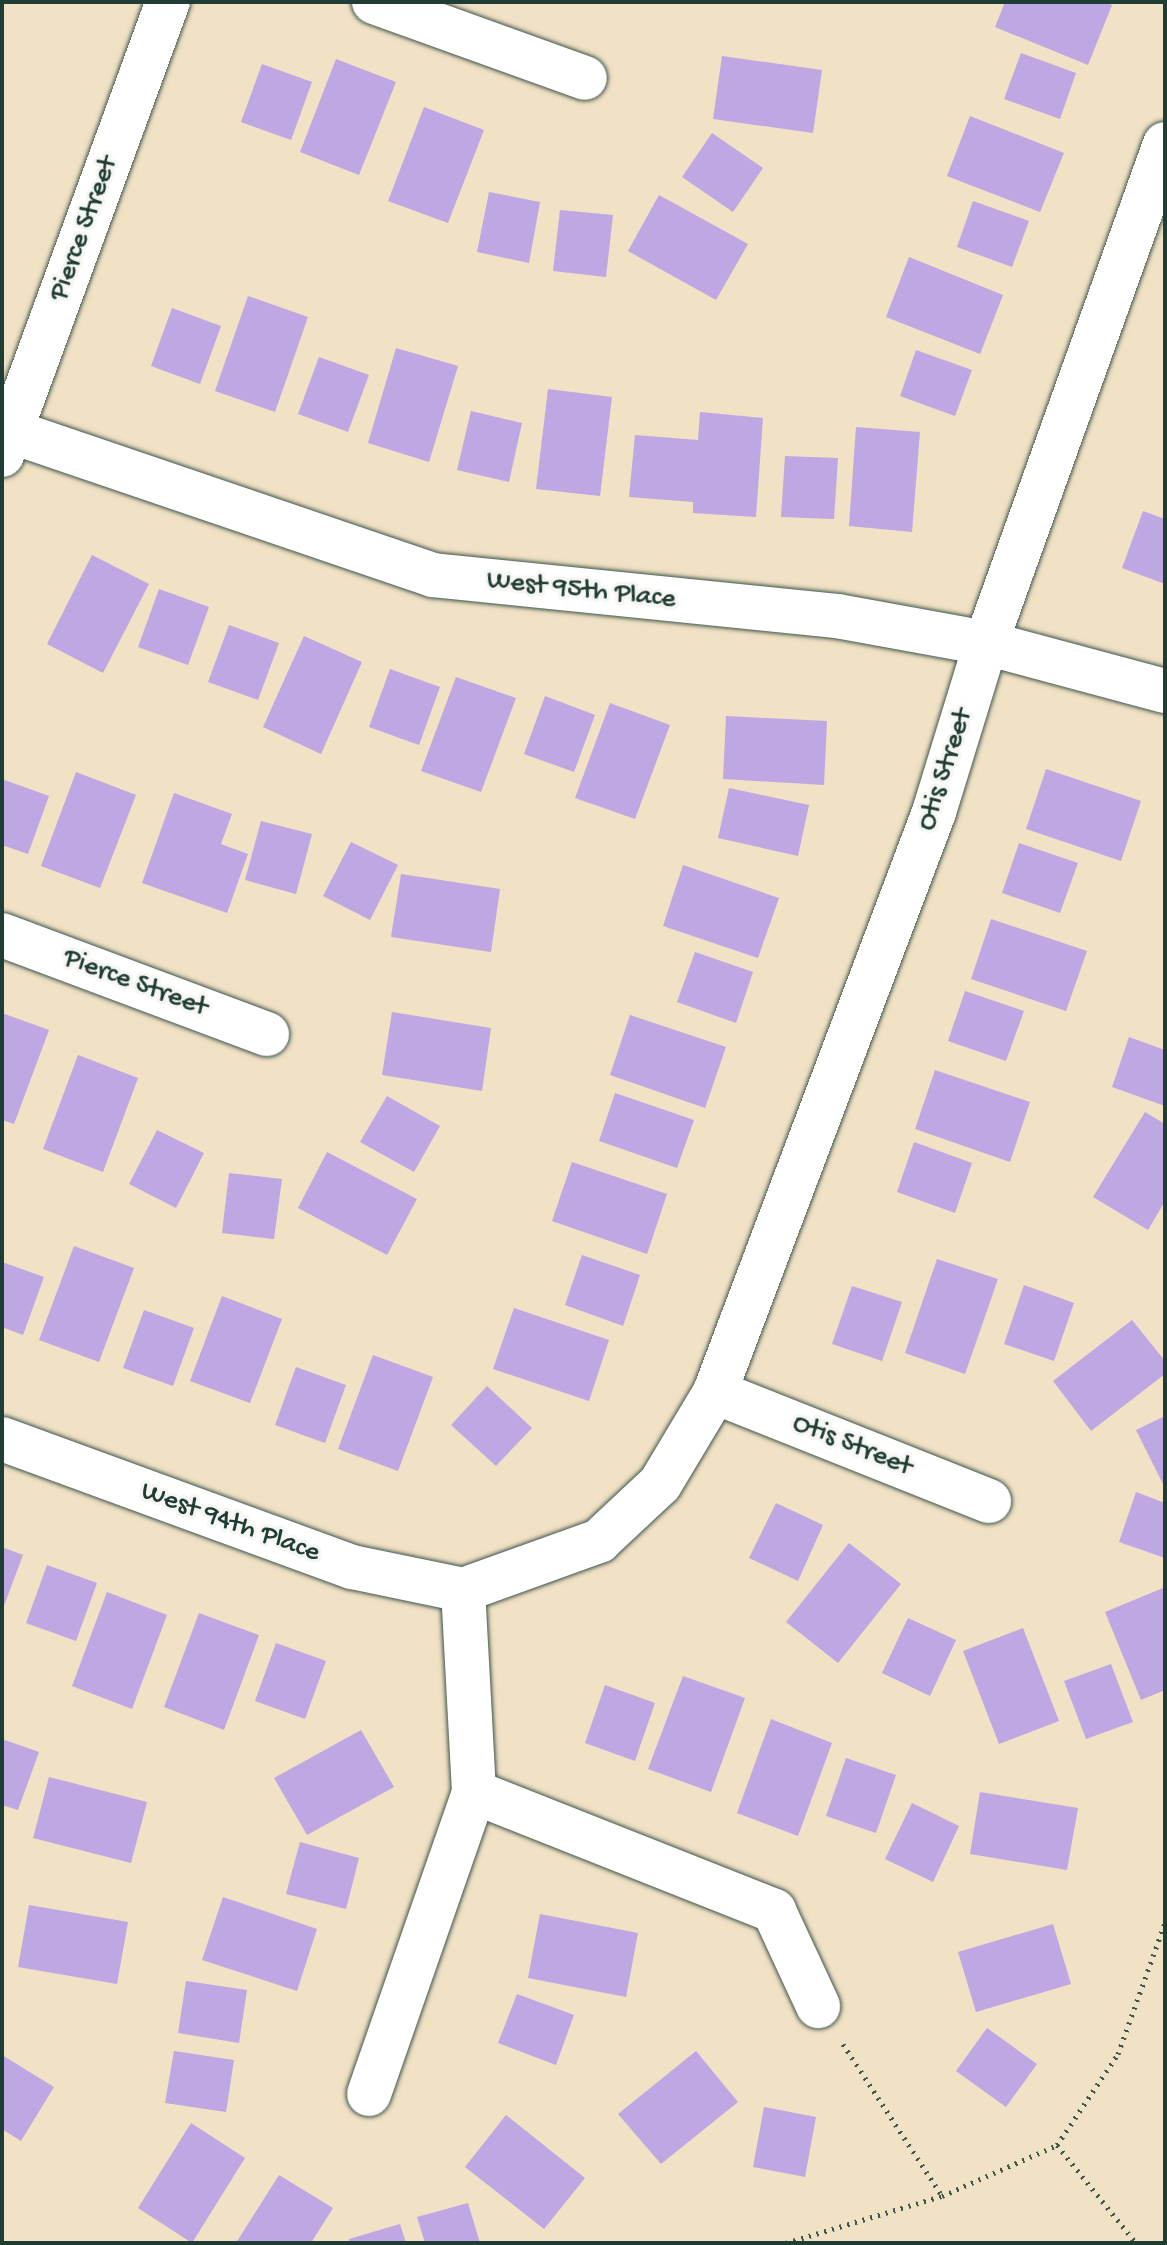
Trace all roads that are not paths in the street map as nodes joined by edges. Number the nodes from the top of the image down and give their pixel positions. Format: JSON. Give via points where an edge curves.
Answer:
{"nodes":[{"id":1,"x":168,"y":2,"type":"edge"},
{"id":2,"x":374,"y":2,"type":"edge"},
{"id":3,"x":585,"y":78,"type":"dead end"},
{"id":4,"x":1165,"y":144,"type":"edge"},
{"id":5,"x":6,"y":443,"type":"edge"},
{"id":6,"x":986,"y":643,"type":"junction"},
{"id":7,"x":1165,"y":691,"type":"edge"},
{"id":8,"x":2,"y":935,"type":"edge"},
{"id":9,"x":267,"y":1034,"type":"dead end"},
{"id":10,"x":715,"y":1392,"type":"junction"},
{"id":11,"x":2,"y":1439,"type":"edge"},
{"id":12,"x":989,"y":1501,"type":"dead end"},
{"id":13,"x":463,"y":1590,"type":"junction"},
{"id":14,"x":474,"y":1792,"type":"junction"},
{"id":15,"x":818,"y":2006,"type":"road end"},
{"id":16,"x":369,"y":2094,"type":"dead end"}],
"edges":[{"from":1,"to":5,"type":"street","name":"Pierce Street"},
{"from":2,"to":3,"type":"street"},
{"from":4,"to":6,"type":"street","name":"Otis Street"},
{"from":5,"to":6,"type":"street","name":"West 95th Place","via":[[433,575],[837,616]]},
{"from":6,"to":7,"type":"street","name":"West 95th Place"},
{"from":6,"to":10,"type":"street","name":"Otis Street","via":[[934,812]]},
{"from":8,"to":9,"type":"street","name":"Pierce Street"},
{"from":10,"to":12,"type":"street","name":"Otis Street"},
{"from":10,"to":13,"type":"street","name":"Otis Street","via":[[660,1484],[599,1541]]},
{"from":11,"to":13,"type":"street","name":"West 94th Place","via":[[352,1567]]},
{"from":13,"to":14,"type":"street"},
{"from":14,"to":15,"type":"street","via":[[774,1911]]},
{"from":14,"to":16,"type":"street"}]}
